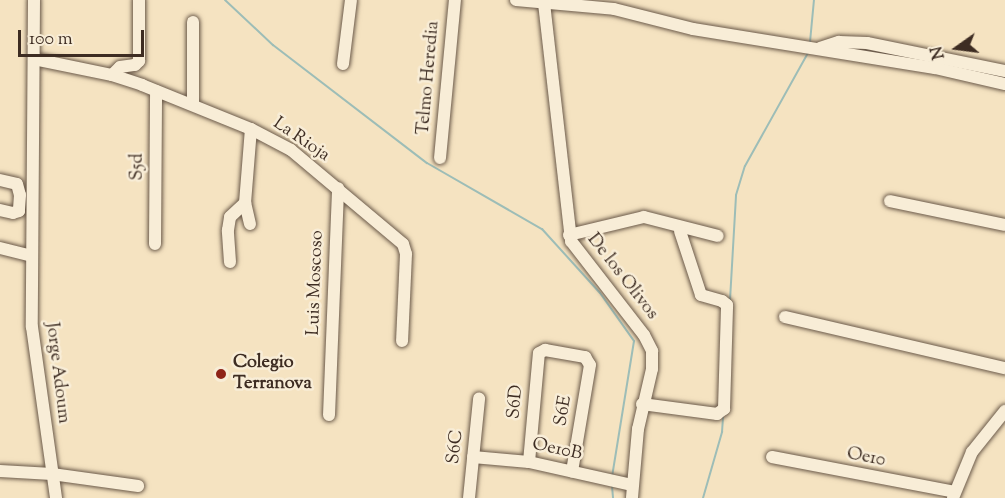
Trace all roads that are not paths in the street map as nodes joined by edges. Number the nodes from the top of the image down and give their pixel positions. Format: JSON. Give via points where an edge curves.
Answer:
{"nodes":[{"id":1,"x":34,"y":0,"type":"edge"},
{"id":2,"x":139,"y":0,"type":"edge"},
{"id":3,"x":351,"y":0,"type":"edge"},
{"id":4,"x":455,"y":0,"type":"edge"},
{"id":5,"x":516,"y":0,"type":"edge"},
{"id":6,"x":544,"y":3,"type":"junction"},
{"id":7,"x":613,"y":5,"type":"edge"},
{"id":8,"x":193,"y":22,"type":"dead end"},
{"id":9,"x":908,"y":57,"type":"junction"},
{"id":10,"x":34,"y":59,"type":"junction"},
{"id":11,"x":343,"y":64,"type":"dead end"},
{"id":12,"x":1005,"y":71,"type":"edge"},
{"id":13,"x":112,"y":75,"type":"junction"},
{"id":14,"x":1005,"y":84,"type":"edge"},
{"id":15,"x":156,"y":91,"type":"junction"},
{"id":16,"x":193,"y":105,"type":"junction"},
{"id":17,"x":251,"y":129,"type":"junction"},
{"id":18,"x":440,"y":158,"type":"dead end"},
{"id":19,"x":0,"y":180,"type":"edge"},
{"id":20,"x":338,"y":188,"type":"junction"},
{"id":21,"x":20,"y":195,"type":"junction"},
{"id":22,"x":33,"y":197,"type":"junction"},
{"id":23,"x":890,"y":201,"type":"dead end"},
{"id":24,"x":245,"y":204,"type":"junction"},
{"id":25,"x":0,"y":210,"type":"edge"},
{"id":26,"x":250,"y":224,"type":"dead end"},
{"id":27,"x":1005,"y":225,"type":"edge"},
{"id":28,"x":680,"y":231,"type":"dead end"},
{"id":29,"x":569,"y":235,"type":"junction"},
{"id":30,"x":718,"y":236,"type":"dead end"},
{"id":31,"x":155,"y":244,"type":"dead end"},
{"id":32,"x":0,"y":249,"type":"edge"},
{"id":33,"x":31,"y":256,"type":"junction"},
{"id":34,"x":230,"y":262,"type":"dead end"},
{"id":35,"x":785,"y":316,"type":"dead end"},
{"id":36,"x":402,"y":341,"type":"dead end"},
{"id":37,"x":587,"y":358,"type":"joint"},
{"id":38,"x":1005,"y":368,"type":"edge"},
{"id":39,"x":479,"y":399,"type":"dead end"},
{"id":40,"x":642,"y":404,"type":"junction"},
{"id":41,"x":1005,"y":411,"type":"edge"},
{"id":42,"x":329,"y":415,"type":"dead end"},
{"id":43,"x":474,"y":455,"type":"junction"},
{"id":44,"x":772,"y":457,"type":"dead end"},
{"id":45,"x":529,"y":460,"type":"junction"},
{"id":46,"x":572,"y":469,"type":"junction"},
{"id":47,"x":0,"y":471,"type":"edge"},
{"id":48,"x":52,"y":474,"type":"junction"},
{"id":49,"x":632,"y":482,"type":"junction"},
{"id":50,"x":138,"y":486,"type":"dead end"},
{"id":51,"x":954,"y":495,"type":"edge"},
{"id":52,"x":56,"y":498,"type":"edge"},
{"id":53,"x":469,"y":498,"type":"edge"},
{"id":54,"x":632,"y":498,"type":"edge"}],
"edges":[{"from":1,"to":10,"type":"street","name":"Jorge Adoum"},
{"from":2,"to":13,"type":"street","via":[[139,61],[120,67]]},
{"from":3,"to":11,"type":"street"},
{"from":4,"to":18,"type":"street","name":"Telmo Heredia"},
{"from":5,"to":6,"type":"street"},
{"from":6,"to":7,"type":"street"},
{"from":6,"to":29,"type":"street","name":"De los Olivos"},
{"from":7,"to":9,"type":"street","via":[[693,29],[816,49]]},
{"from":8,"to":16,"type":"street"},
{"from":9,"to":12,"type":"street"},
{"from":9,"to":14,"type":"street"},
{"from":10,"to":13,"type":"street","name":"La Rioja"},
{"from":10,"to":22,"type":"street","name":"Jorge Adoum"},
{"from":13,"to":15,"type":"street","name":"La Rioja"},
{"from":15,"to":16,"type":"street","name":"La Rioja"},
{"from":15,"to":31,"type":"street","name":"S5d"},
{"from":16,"to":17,"type":"street","name":"La Rioja"},
{"from":17,"to":20,"type":"street","name":"La Rioja","via":[[280,143]]},
{"from":17,"to":24,"type":"street"},
{"from":19,"to":21,"type":"street","via":[[17,184]]},
{"from":20,"to":36,"type":"street","name":"La Rioja","via":[[405,249]]},
{"from":20,"to":42,"type":"street","name":"Luis Moscoso"},
{"from":21,"to":22,"type":"street"},
{"from":21,"to":25,"type":"street","via":[[17,212]]},
{"from":22,"to":33,"type":"street","name":"Jorge Adoum"},
{"from":23,"to":27,"type":"street"},
{"from":24,"to":26,"type":"street"},
{"from":24,"to":34,"type":"street","via":[[230,217]]},
{"from":28,"to":40,"type":"street","via":[[701,294],[727,305],[723,409],[717,414]]},
{"from":29,"to":30,"type":"street","via":[[644,217]]},
{"from":29,"to":40,"type":"street","name":"De los Olivos","via":[[579,255],[649,342],[652,369]]},
{"from":32,"to":33,"type":"street"},
{"from":33,"to":48,"type":"street","name":"Jorge Adoum","via":[[33,339]]},
{"from":35,"to":38,"type":"street"},
{"from":37,"to":45,"type":"street","name":"S6D","via":[[540,351]]},
{"from":37,"to":46,"type":"street","name":"S6E","via":[[590,365]]},
{"from":39,"to":43,"type":"street","name":"S6C"},
{"from":40,"to":49,"type":"street","name":"De los Olivos"},
{"from":41,"to":51,"type":"street","via":[[972,452]]},
{"from":43,"to":45,"type":"street","name":"Oe10B"},
{"from":43,"to":53,"type":"street","name":"S6C"},
{"from":44,"to":51,"type":"street","name":"Oe10"},
{"from":45,"to":46,"type":"street","name":"Oe10B"},
{"from":46,"to":49,"type":"street","name":"Oe10B"},
{"from":47,"to":48,"type":"street"},
{"from":48,"to":50,"type":"street"},
{"from":48,"to":52,"type":"street","name":"Jorge Adoum"},
{"from":49,"to":54,"type":"street","name":"De los Olivos"}]}
